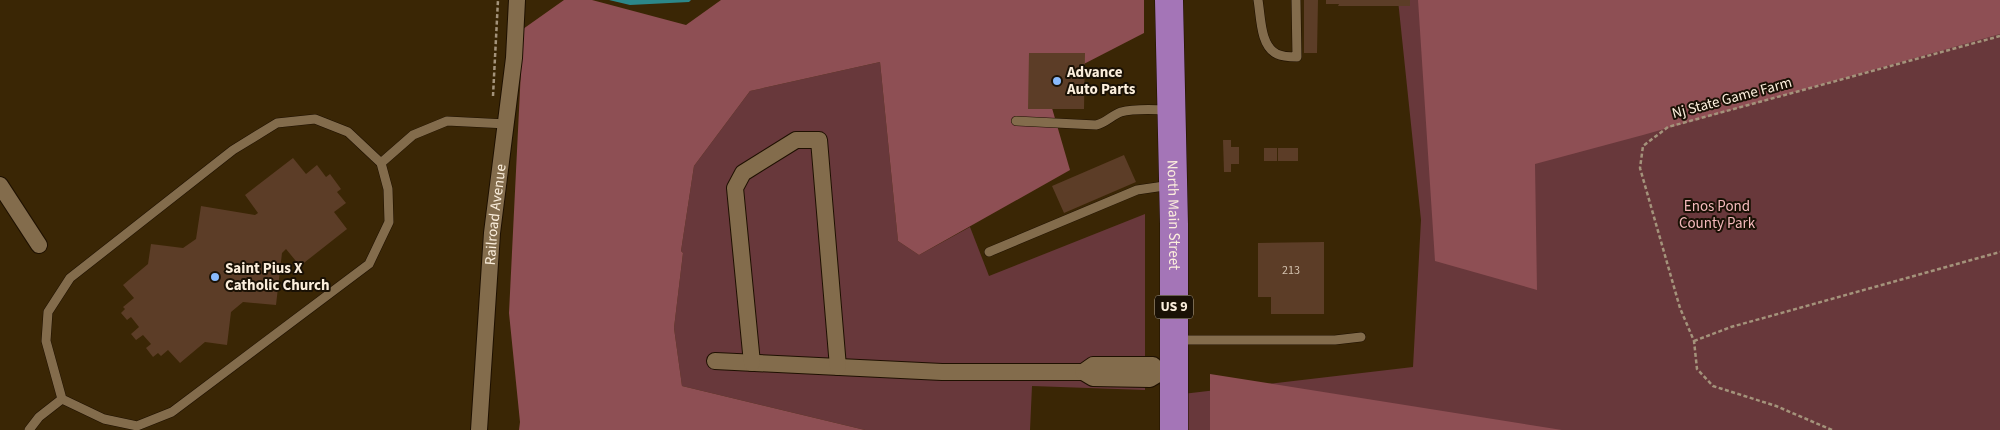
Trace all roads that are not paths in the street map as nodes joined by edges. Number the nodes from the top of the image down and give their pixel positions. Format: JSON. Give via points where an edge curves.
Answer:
{"nodes":[{"id":1,"x":516,"y":0,"type":"edge"},
{"id":2,"x":1169,"y":0,"type":"edge"},
{"id":3,"x":1258,"y":0,"type":"edge"},
{"id":4,"x":1296,"y":0,"type":"edge"},
{"id":5,"x":1171,"y":110,"type":"junction"},
{"id":6,"x":1016,"y":121,"type":"dead end"},
{"id":7,"x":507,"y":124,"type":"junction"},
{"id":8,"x":381,"y":163,"type":"junction"},
{"id":9,"x":0,"y":185,"type":"edge"},
{"id":10,"x":1173,"y":185,"type":"junction"},
{"id":11,"x":39,"y":245,"type":"dead end"},
{"id":12,"x":989,"y":252,"type":"dead end"},
{"id":13,"x":1360,"y":337,"type":"dead end"},
{"id":14,"x":1175,"y":340,"type":"junction"},
{"id":15,"x":715,"y":361,"type":"dead end"},
{"id":16,"x":752,"y":362,"type":"junction"},
{"id":17,"x":838,"y":367,"type":"junction"},
{"id":18,"x":1167,"y":373,"type":"junction"},
{"id":19,"x":62,"y":399,"type":"junction"},
{"id":20,"x":30,"y":430,"type":"edge"},
{"id":21,"x":479,"y":430,"type":"edge"},
{"id":22,"x":1174,"y":430,"type":"edge"}],
"edges":[{"from":1,"to":7,"type":"street","name":"Railroad Avenue"},
{"from":2,"to":5,"type":"highway","name":"North Main Street","number":"US 9"},
{"from":3,"to":4,"type":"lane","via":[[1265,42],[1279,55],[1297,57]]},
{"from":5,"to":6,"type":"lane","via":[[1120,113],[1096,125]]},
{"from":5,"to":10,"type":"highway","name":"North Main Street","number":"US 9"},
{"from":7,"to":8,"type":"lane","via":[[447,121],[413,135]]},
{"from":7,"to":21,"type":"street","name":"Railroad Avenue","via":[[492,232]]},
{"from":8,"to":19,"type":"lane","via":[[388,189],[389,222],[369,264],[172,412],[137,426],[104,419]]},
{"from":8,"to":19,"type":"lane","via":[[348,132],[315,119],[278,123],[233,150],[70,278],[48,312],[46,341]]},
{"from":9,"to":11,"type":"street"},
{"from":10,"to":12,"type":"lane","via":[[1137,190]]},
{"from":10,"to":14,"type":"highway","name":"North Main Street","number":"US 9"},
{"from":13,"to":14,"type":"lane","via":[[1335,340]]},
{"from":14,"to":18,"type":"highway","name":"North Main Street","number":"US 9"},
{"from":15,"to":16,"type":"street"},
{"from":16,"to":17,"type":"street"},
{"from":16,"to":17,"type":"street","via":[[735,188],[743,173],[796,140],[819,140]]},
{"from":17,"to":18,"type":"street","via":[[942,372],[1083,372],[1093,365],[1153,365]]},
{"from":18,"to":22,"type":"highway","name":"North Main Street","number":"US 9"},
{"from":19,"to":20,"type":"lane","via":[[39,416]]}]}
